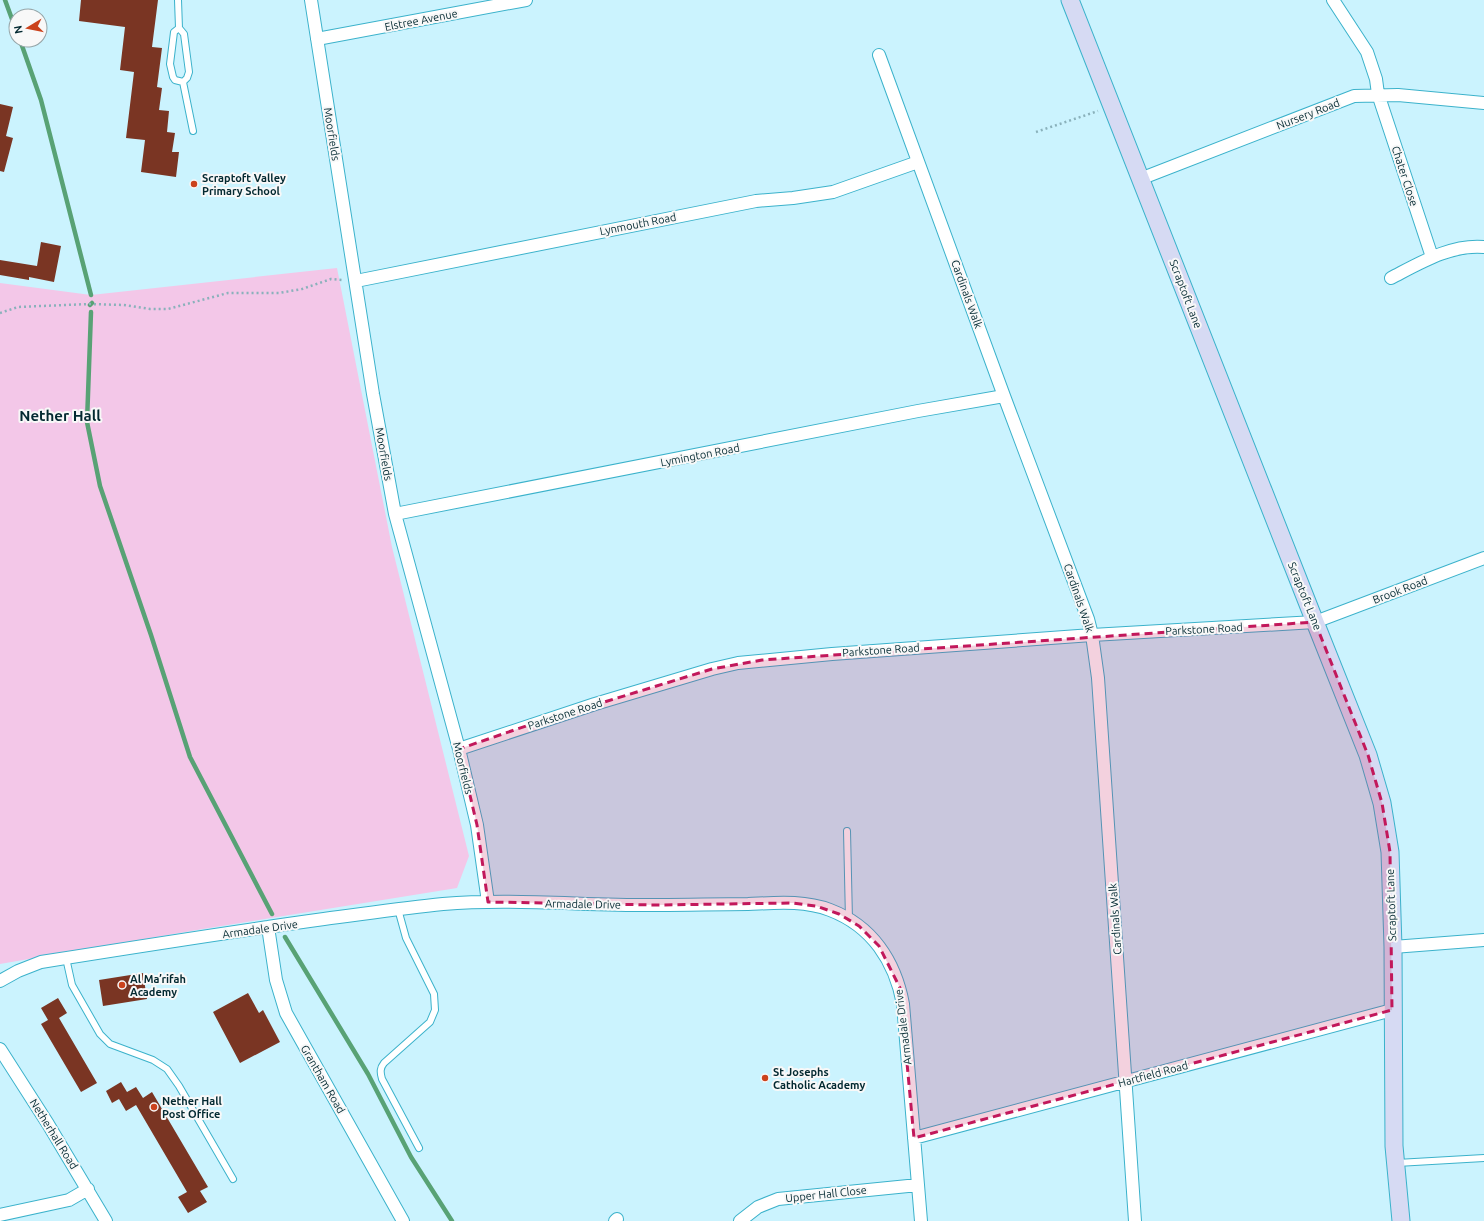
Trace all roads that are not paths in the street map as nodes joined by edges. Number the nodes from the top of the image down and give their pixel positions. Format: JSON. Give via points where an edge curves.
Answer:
{"nodes":[{"id":1,"x":178,"y":0,"type":"edge"},
{"id":2,"x":311,"y":0,"type":"edge"},
{"id":3,"x":526,"y":0,"type":"edge"},
{"id":4,"x":1070,"y":0,"type":"edge"},
{"id":5,"x":1334,"y":0,"type":"edge"},
{"id":6,"x":179,"y":28,"type":"junction"},
{"id":7,"x":317,"y":39,"type":"junction"},
{"id":8,"x":879,"y":55,"type":"dead end"},
{"id":9,"x":183,"y":82,"type":"junction"},
{"id":10,"x":1378,"y":94,"type":"junction"},
{"id":11,"x":1484,"y":103,"type":"edge"},
{"id":12,"x":193,"y":131,"type":"dead end"},
{"id":13,"x":918,"y":162,"type":"junction"},
{"id":14,"x":1140,"y":179,"type":"junction"},
{"id":15,"x":1484,"y":247,"type":"edge"},
{"id":16,"x":1432,"y":257,"type":"junction"},
{"id":17,"x":1391,"y":278,"type":"dead end"},
{"id":18,"x":356,"y":281,"type":"junction"},
{"id":19,"x":1004,"y":396,"type":"junction"},
{"id":20,"x":395,"y":514,"type":"junction"},
{"id":21,"x":1484,"y":558,"type":"edge"},
{"id":22,"x":1315,"y":622,"type":"junction"},
{"id":23,"x":1092,"y":635,"type":"junction"},
{"id":24,"x":459,"y":749,"type":"junction"},
{"id":25,"x":847,"y":831,"type":"dead end"},
{"id":26,"x":488,"y":902,"type":"junction"},
{"id":27,"x":398,"y":909,"type":"junction"},
{"id":28,"x":849,"y":920,"type":"junction"},
{"id":29,"x":268,"y":927,"type":"junction"},
{"id":30,"x":1484,"y":940,"type":"edge"},
{"id":31,"x":1393,"y":947,"type":"junction"},
{"id":32,"x":66,"y":958,"type":"junction"},
{"id":33,"x":0,"y":981,"type":"edge"},
{"id":34,"x":1392,"y":1010,"type":"junction"},
{"id":35,"x":0,"y":1049,"type":"edge"},
{"id":36,"x":1126,"y":1081,"type":"junction"},
{"id":37,"x":914,"y":1138,"type":"junction"},
{"id":38,"x":419,"y":1148,"type":"dead end"},
{"id":39,"x":1484,"y":1158,"type":"edge"},
{"id":40,"x":1395,"y":1163,"type":"junction"},
{"id":41,"x":233,"y":1179,"type":"dead end"},
{"id":42,"x":918,"y":1185,"type":"junction"},
{"id":43,"x":88,"y":1189,"type":"junction"},
{"id":44,"x":0,"y":1215,"type":"edge"},
{"id":45,"x":106,"y":1221,"type":"edge"},
{"id":46,"x":403,"y":1221,"type":"edge"},
{"id":47,"x":740,"y":1221,"type":"edge"},
{"id":48,"x":921,"y":1221,"type":"edge"},
{"id":49,"x":1135,"y":1221,"type":"edge"},
{"id":50,"x":1401,"y":1221,"type":"edge"}],
"edges":[{"from":1,"to":6,"type":"lane"},
{"from":2,"to":7,"type":"street","name":"Moorfields"},
{"from":3,"to":7,"type":"street","name":"Elstree Avenue"},
{"from":4,"to":14,"type":"street","name":"Scraptoft Lane"},
{"from":5,"to":10,"type":"street","name":"Chater Close","via":[[1367,52]]},
{"from":6,"to":9,"type":"lane","via":[[184,34],[189,72]]},
{"from":6,"to":9,"type":"lane","via":[[174,32],[170,64],[175,80]]},
{"from":7,"to":18,"type":"street","name":"Moorfields"},
{"from":8,"to":13,"type":"street","name":"Cardinals Walk"},
{"from":9,"to":12,"type":"lane"},
{"from":10,"to":11,"type":"street","name":"Nursery Road"},
{"from":10,"to":14,"type":"street","name":"Nursery Road","via":[[1354,96]]},
{"from":10,"to":16,"type":"street","name":"Chater Close"},
{"from":13,"to":18,"type":"street","name":"Lynmouth Road","via":[[833,192],[756,201]]},
{"from":13,"to":19,"type":"street","name":"Cardinals Walk"},
{"from":14,"to":22,"type":"street","name":"Scraptoft Lane"},
{"from":15,"to":16,"type":"street","via":[[1476,246]]},
{"from":16,"to":17,"type":"street"},
{"from":18,"to":20,"type":"street","name":"Moorfields"},
{"from":19,"to":20,"type":"street","name":"Lymington Road"},
{"from":19,"to":23,"type":"street","name":"Cardinals Walk","via":[[1088,618]]},
{"from":20,"to":24,"type":"street","name":"Moorfields"},
{"from":21,"to":22,"type":"street","name":"Brook Road"},
{"from":22,"to":23,"type":"street","name":"Parkstone Road"},
{"from":22,"to":31,"type":"street","name":"Scraptoft Lane","via":[[1368,755],[1382,803],[1390,852]]},
{"from":23,"to":24,"type":"street","name":"Parkstone Road","via":[[738,663],[595,704]]},
{"from":23,"to":36,"type":"street","name":"Cardinals Walk","via":[[1098,678]]},
{"from":24,"to":26,"type":"street","name":"Moorfields","via":[[478,825]]},
{"from":25,"to":28,"type":"lane"},
{"from":26,"to":27,"type":"street","name":"Armadale Drive"},
{"from":26,"to":28,"type":"street","name":"Armadale Drive","via":[[657,906],[792,903],[828,909]]},
{"from":27,"to":29,"type":"street","name":"Armadale Drive"},
{"from":27,"to":38,"type":"lane","via":[[406,938],[434,994],[435,1010],[430,1022],[384,1063],[380,1073]]},
{"from":28,"to":37,"type":"street","name":"Armadale Drive","via":[[879,946],[888,959],[900,988]]},
{"from":29,"to":32,"type":"street","name":"Armadale Drive"},
{"from":29,"to":46,"type":"street","name":"Grantham Road","via":[[276,980],[286,1013]]},
{"from":30,"to":31,"type":"street"},
{"from":31,"to":34,"type":"street","name":"Scraptoft Lane"},
{"from":32,"to":33,"type":"street","name":"Armadale Drive","via":[[41,962]]},
{"from":32,"to":41,"type":"lane","via":[[72,985],[100,1034],[110,1044],[153,1060],[167,1069]]},
{"from":34,"to":36,"type":"street","name":"Hartfield Road"},
{"from":34,"to":40,"type":"street","name":"Scraptoft Lane"},
{"from":35,"to":43,"type":"street","name":"Netherhall Road"},
{"from":36,"to":37,"type":"street","name":"Hartfield Road"},
{"from":36,"to":49,"type":"street","name":"Cardinals Walk"},
{"from":37,"to":42,"type":"street","name":"Armadale Drive"},
{"from":39,"to":40,"type":"lane"},
{"from":40,"to":50,"type":"street","name":"Scraptoft Lane"},
{"from":42,"to":47,"type":"street","name":"Upper Hall Close","via":[[778,1199],[758,1207]]},
{"from":42,"to":48,"type":"street","name":"Armadale Drive"},
{"from":43,"to":44,"type":"street","via":[[69,1200]]},
{"from":43,"to":45,"type":"street","name":"Netherhall Road"}]}
